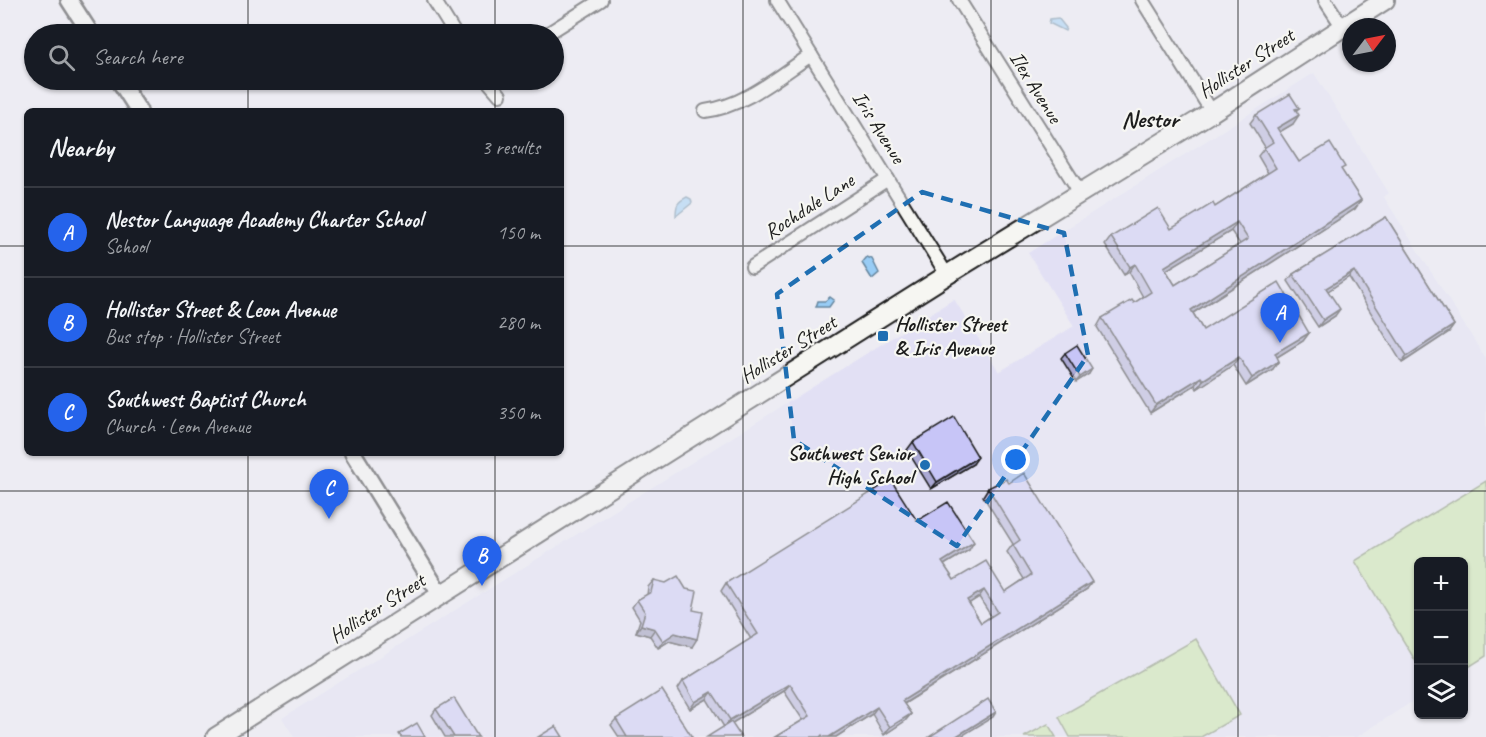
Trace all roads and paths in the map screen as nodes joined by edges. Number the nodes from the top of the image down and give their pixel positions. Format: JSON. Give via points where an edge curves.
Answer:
{"nodes":[{"id":1,"x":69,"y":0,"type":"edge"},
{"id":2,"x":434,"y":0,"type":"edge"},
{"id":3,"x":601,"y":0,"type":"edge"},
{"id":4,"x":777,"y":0,"type":"edge"},
{"id":5,"x":958,"y":0,"type":"edge"},
{"id":6,"x":1142,"y":0,"type":"edge"},
{"id":7,"x":1325,"y":0,"type":"edge"},
{"id":8,"x":1385,"y":0,"type":"edge"},
{"id":9,"x":1355,"y":18,"type":"edge"},
{"id":10,"x":85,"y":24,"type":"edge"},
{"id":11,"x":449,"y":24,"type":"edge"},
{"id":12,"x":563,"y":24,"type":"edge"},
{"id":13,"x":1342,"y":26,"type":"joint"},
{"id":14,"x":811,"y":55,"type":"junction"},
{"id":15,"x":125,"y":90,"type":"edge"},
{"id":16,"x":496,"y":90,"type":"edge"},
{"id":17,"x":500,"y":94,"type":"dead end"},
{"id":18,"x":137,"y":108,"type":"edge"},
{"id":19,"x":705,"y":111,"type":"dead end"},
{"id":20,"x":1212,"y":112,"type":"junction"},
{"id":21,"x":888,"y":179,"type":"junction"},
{"id":22,"x":1081,"y":194,"type":"junction"},
{"id":23,"x":752,"y":267,"type":"dead end"},
{"id":24,"x":947,"y":276,"type":"junction"},
{"id":25,"x":355,"y":456,"type":"edge"},
{"id":26,"x":440,"y":594,"type":"junction"},
{"id":27,"x":216,"y":737,"type":"edge"}],
"edges":[{"from":1,"to":10,"type":"street"},
{"from":2,"to":11,"type":"street"},
{"from":3,"to":12,"type":"street"},
{"from":4,"to":14,"type":"street","name":"Iris Avenue"},
{"from":5,"to":22,"type":"street","name":"Ilex Avenue"},
{"from":6,"to":20,"type":"street"},
{"from":7,"to":13,"type":"street"},
{"from":8,"to":9,"type":"main road","name":"Hollister Street"},
{"from":13,"to":20,"type":"main road","name":"Hollister Street"},
{"from":14,"to":19,"type":"street","via":[[751,95]]},
{"from":14,"to":21,"type":"street","name":"Iris Avenue"},
{"from":15,"to":18,"type":"street"},
{"from":16,"to":17,"type":"street"},
{"from":20,"to":22,"type":"main road","name":"Hollister Street"},
{"from":21,"to":23,"type":"street","name":"Rochdale Lane"},
{"from":21,"to":24,"type":"street","name":"Iris Avenue"},
{"from":22,"to":24,"type":"main road","name":"Hollister Street"},
{"from":24,"to":26,"type":"main road","name":"Hollister Street"},
{"from":25,"to":26,"type":"street"},
{"from":26,"to":27,"type":"main road","name":"Hollister Street"}]}
